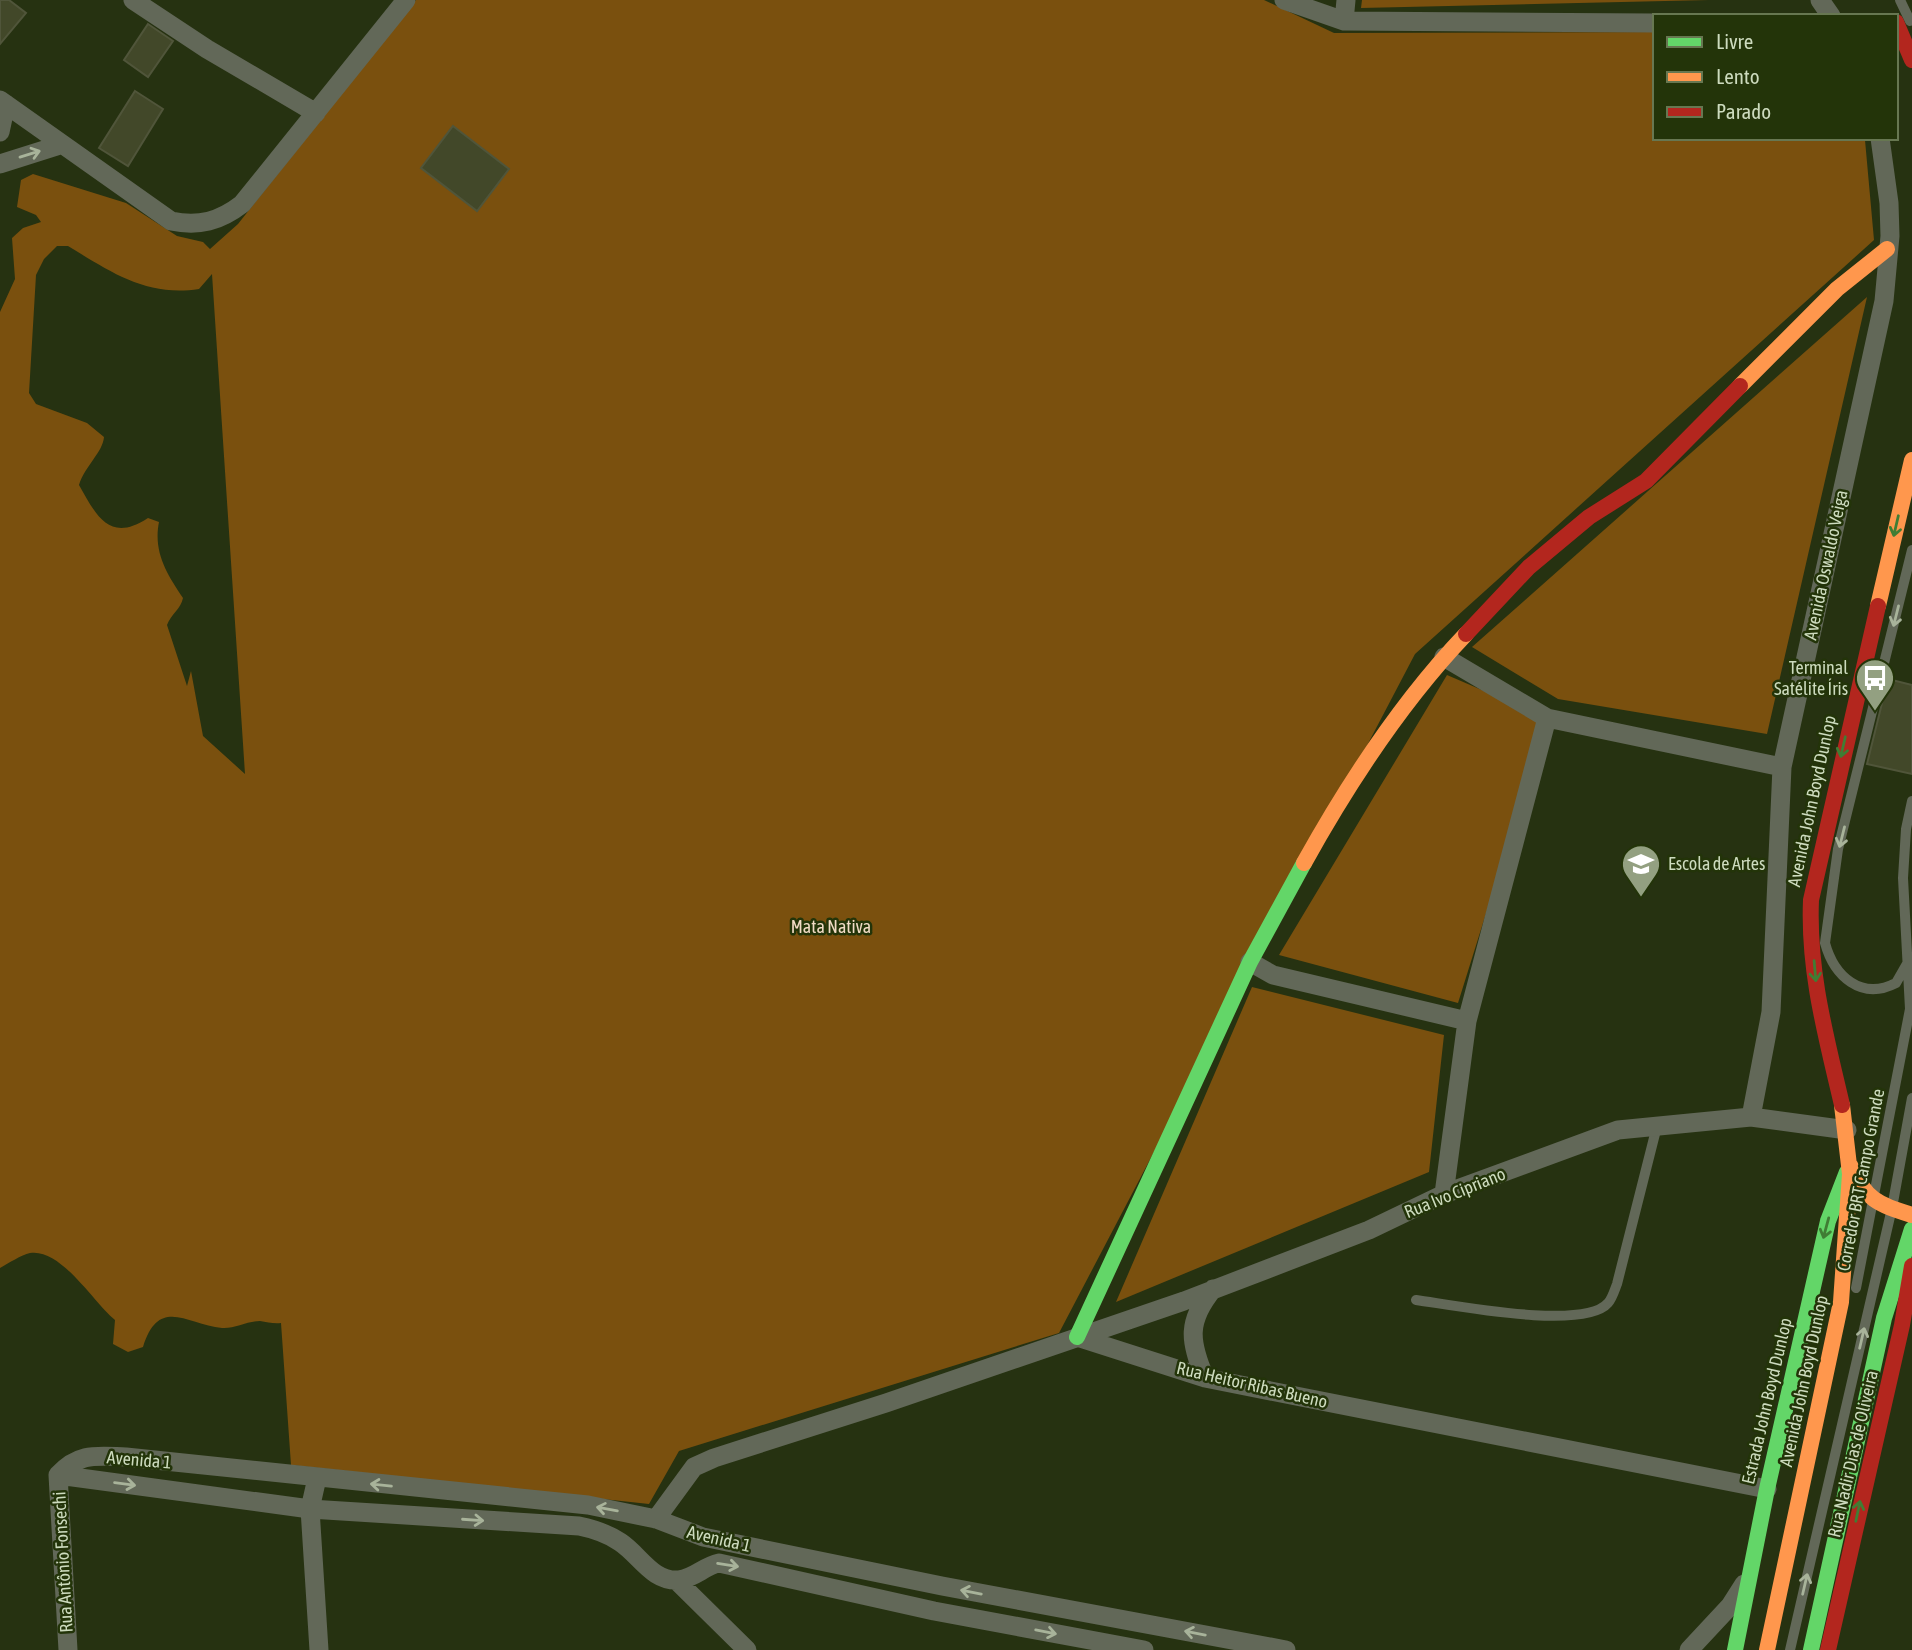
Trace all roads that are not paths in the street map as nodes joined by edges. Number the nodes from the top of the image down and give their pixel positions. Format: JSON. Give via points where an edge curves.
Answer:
{"nodes":[{"id":1,"x":134,"y":0,"type":"edge"},
{"id":2,"x":406,"y":0,"type":"edge"},
{"id":3,"x":1284,"y":0,"type":"edge"},
{"id":4,"x":1346,"y":0,"type":"edge"},
{"id":5,"x":1900,"y":0,"type":"edge"},
{"id":6,"x":1344,"y":21,"type":"junction"},
{"id":7,"x":1653,"y":23,"type":"edge"},
{"id":8,"x":1912,"y":25,"type":"edge"},
{"id":9,"x":1898,"y":27,"type":"edge"},
{"id":10,"x":1912,"y":60,"type":"edge"},
{"id":11,"x":3,"y":102,"type":"edge"},
{"id":12,"x":316,"y":113,"type":"junction"},
{"id":13,"x":0,"y":132,"type":"edge"},
{"id":14,"x":1880,"y":140,"type":"edge"},
{"id":15,"x":60,"y":145,"type":"junction"},
{"id":16,"x":0,"y":164,"type":"edge"},
{"id":17,"x":1887,"y":249,"type":"junction"},
{"id":18,"x":1912,"y":460,"type":"edge"},
{"id":19,"x":1912,"y":550,"type":"edge"},
{"id":20,"x":1444,"y":657,"type":"junction"},
{"id":21,"x":1547,"y":718,"type":"junction"},
{"id":22,"x":1782,"y":767,"type":"junction"},
{"id":23,"x":1912,"y":801,"type":"edge"},
{"id":24,"x":1910,"y":956,"type":"edge"},
{"id":25,"x":1250,"y":962,"type":"junction"},
{"id":26,"x":1467,"y":1021,"type":"junction"},
{"id":27,"x":1912,"y":1098,"type":"edge"},
{"id":28,"x":1751,"y":1117,"type":"junction"},
{"id":29,"x":1657,"y":1126,"type":"junction"},
{"id":30,"x":1847,"y":1130,"type":"junction"},
{"id":31,"x":1850,"y":1164,"type":"junction"},
{"id":32,"x":1444,"y":1194,"type":"junction"},
{"id":33,"x":1874,"y":1202,"type":"junction"},
{"id":34,"x":1892,"y":1208,"type":"junction"},
{"id":35,"x":1912,"y":1214,"type":"edge"},
{"id":36,"x":1912,"y":1229,"type":"edge"},
{"id":37,"x":1912,"y":1266,"type":"edge"},
{"id":38,"x":1214,"y":1288,"type":"junction"},
{"id":39,"x":1416,"y":1300,"type":"dead end"},
{"id":40,"x":1850,"y":1318,"type":"dead end"},
{"id":41,"x":1077,"y":1337,"type":"junction"},
{"id":42,"x":1205,"y":1378,"type":"junction"},
{"id":43,"x":58,"y":1475,"type":"junction"},
{"id":44,"x":317,"y":1478,"type":"junction"},
{"id":45,"x":1767,"y":1489,"type":"junction"},
{"id":46,"x":310,"y":1508,"type":"junction"},
{"id":47,"x":656,"y":1519,"type":"junction"},
{"id":48,"x":689,"y":1534,"type":"junction"},
{"id":49,"x":1802,"y":1544,"type":"dead end"},
{"id":50,"x":1752,"y":1572,"type":"junction"},
{"id":51,"x":685,"y":1578,"type":"junction"},
{"id":52,"x":68,"y":1650,"type":"edge"},
{"id":53,"x":319,"y":1650,"type":"edge"},
{"id":54,"x":747,"y":1650,"type":"edge"},
{"id":55,"x":1144,"y":1650,"type":"edge"},
{"id":56,"x":1286,"y":1650,"type":"edge"},
{"id":57,"x":1689,"y":1650,"type":"edge"},
{"id":58,"x":1735,"y":1650,"type":"edge"},
{"id":59,"x":1768,"y":1650,"type":"edge"},
{"id":60,"x":1780,"y":1650,"type":"edge"},
{"id":61,"x":1790,"y":1650,"type":"edge"},
{"id":62,"x":1811,"y":1650,"type":"edge"},
{"id":63,"x":1828,"y":1650,"type":"edge"}],
"edges":[{"from":1,"to":12,"type":"street"},
{"from":2,"to":12,"type":"street"},
{"from":3,"to":6,"type":"street"},
{"from":4,"to":6,"type":"street"},
{"from":5,"to":8,"type":"lane"},
{"from":6,"to":7,"type":"street"},
{"from":9,"to":10,"type":"street"},
{"from":11,"to":13,"type":"street"},
{"from":11,"to":15,"type":"street"},
{"from":12,"to":15,"type":"street","via":[[242,204],[205,223],[171,221]]},
{"from":14,"to":17,"type":"street","name":"Avenida Oswaldo Veiga","via":[[1889,203]]},
{"from":16,"to":15,"type":"street","one_way":true},
{"from":17,"to":20,"type":"street","via":[[1837,289],[1646,481],[1589,517],[1530,567]]},
{"from":17,"to":22,"type":"street","name":"Avenida Oswaldo Veiga","via":[[1884,301]]},
{"from":18,"to":30,"type":"street","name":"Avenida John Boyd Dunlop","one_way":true,"via":[[1809,908],[1818,1012]]},
{"from":19,"to":24,"type":"lane","one_way":true,"via":[[1838,849],[1825,943],[1841,975],[1869,991],[1896,983]]},
{"from":20,"to":21,"type":"street"},
{"from":20,"to":25,"type":"street","via":[[1340,798]]},
{"from":21,"to":22,"type":"street"},
{"from":21,"to":26,"type":"street"},
{"from":22,"to":28,"type":"street","name":"Avenida Oswaldo Veiga","via":[[1771,1012]]},
{"from":23,"to":24,"type":"lane","name":"Corredor BRT Campo Grande","via":[[1903,878]]},
{"from":24,"to":33,"type":"lane","name":"Corredor BRT Campo Grande","via":[[1910,1009]]},
{"from":25,"to":26,"type":"street","via":[[1273,975]]},
{"from":25,"to":41,"type":"street"},
{"from":26,"to":32,"type":"street"},
{"from":27,"to":34,"type":"lane","name":"Corredor BRT Campo Grande"},
{"from":28,"to":29,"type":"street","name":"Rua Ivo Cipriano"},
{"from":28,"to":30,"type":"street","name":"Rua Ivo Cipriano"},
{"from":29,"to":32,"type":"street","name":"Rua Ivo Cipriano","via":[[1618,1130]]},
{"from":29,"to":39,"type":"lane","via":[[1608,1304],[1590,1314],[1565,1318]]},
{"from":30,"to":31,"type":"street","name":"Avenida John Boyd Dunlop"},
{"from":31,"to":33,"type":"street","via":[[1864,1195]]},
{"from":31,"to":45,"type":"street","name":"Estrada John Boyd Dunlop","one_way":true,"via":[[1828,1221]]},
{"from":31,"to":59,"type":"street","name":"Avenida John Boyd Dunlop","via":[[1841,1302]]},
{"from":32,"to":38,"type":"street","name":"Rua Ivo Cipriano","via":[[1369,1230]]},
{"from":33,"to":34,"type":"street"},
{"from":33,"to":40,"type":"lane","name":"Corredor BRT Campo Grande"},
{"from":34,"to":35,"type":"street"},
{"from":61,"to":34,"type":"lane","name":"Corredor BRT Campo Grande","one_way":true},
{"from":36,"to":62,"type":"street","via":[[1884,1318]]},
{"from":63,"to":37,"type":"street","name":"Rua Nadir Dias de Oliveira","one_way":true},
{"from":38,"to":41,"type":"street","name":"Rua Ivo Cipriano"},
{"from":38,"to":42,"type":"street","via":[[1195,1316],[1192,1333]]},
{"from":41,"to":42,"type":"street","name":"Rua Heitor Ribas Bueno"},
{"from":41,"to":47,"type":"street","via":[[714,1458],[694,1467]]},
{"from":42,"to":45,"type":"street","name":"Rua Heitor Ribas Bueno"},
{"from":43,"to":44,"type":"street","name":"Avenida 1","via":[[69,1462],[92,1456]]},
{"from":43,"to":46,"type":"street","name":"Avenida 1","one_way":true},
{"from":43,"to":52,"type":"street","name":"Rua Antônio Fonsechi"},
{"from":44,"to":46,"type":"street"},
{"from":47,"to":44,"type":"street","name":"Avenida 1","one_way":true,"via":[[588,1506]]},
{"from":45,"to":50,"type":"street","name":"Estrada John Boyd Dunlop"},
{"from":46,"to":51,"type":"street","name":"Avenida 1","one_way":true,"via":[[579,1526],[620,1542],[659,1576]]},
{"from":46,"to":53,"type":"street"},
{"from":47,"to":48,"type":"street","name":"Avenida 1"},
{"from":48,"to":51,"type":"street","via":[[698,1558]]},
{"from":56,"to":48,"type":"street","name":"Avenida 1","one_way":true},
{"from":49,"to":60,"type":"lane"},
{"from":50,"to":57,"type":"street","via":[[1730,1606]]},
{"from":50,"to":58,"type":"street","name":"Estrada John Boyd Dunlop"},
{"from":51,"to":54,"type":"street"},
{"from":51,"to":55,"type":"street","name":"Avenida 1","one_way":true,"via":[[719,1563],[934,1611]]}]}
